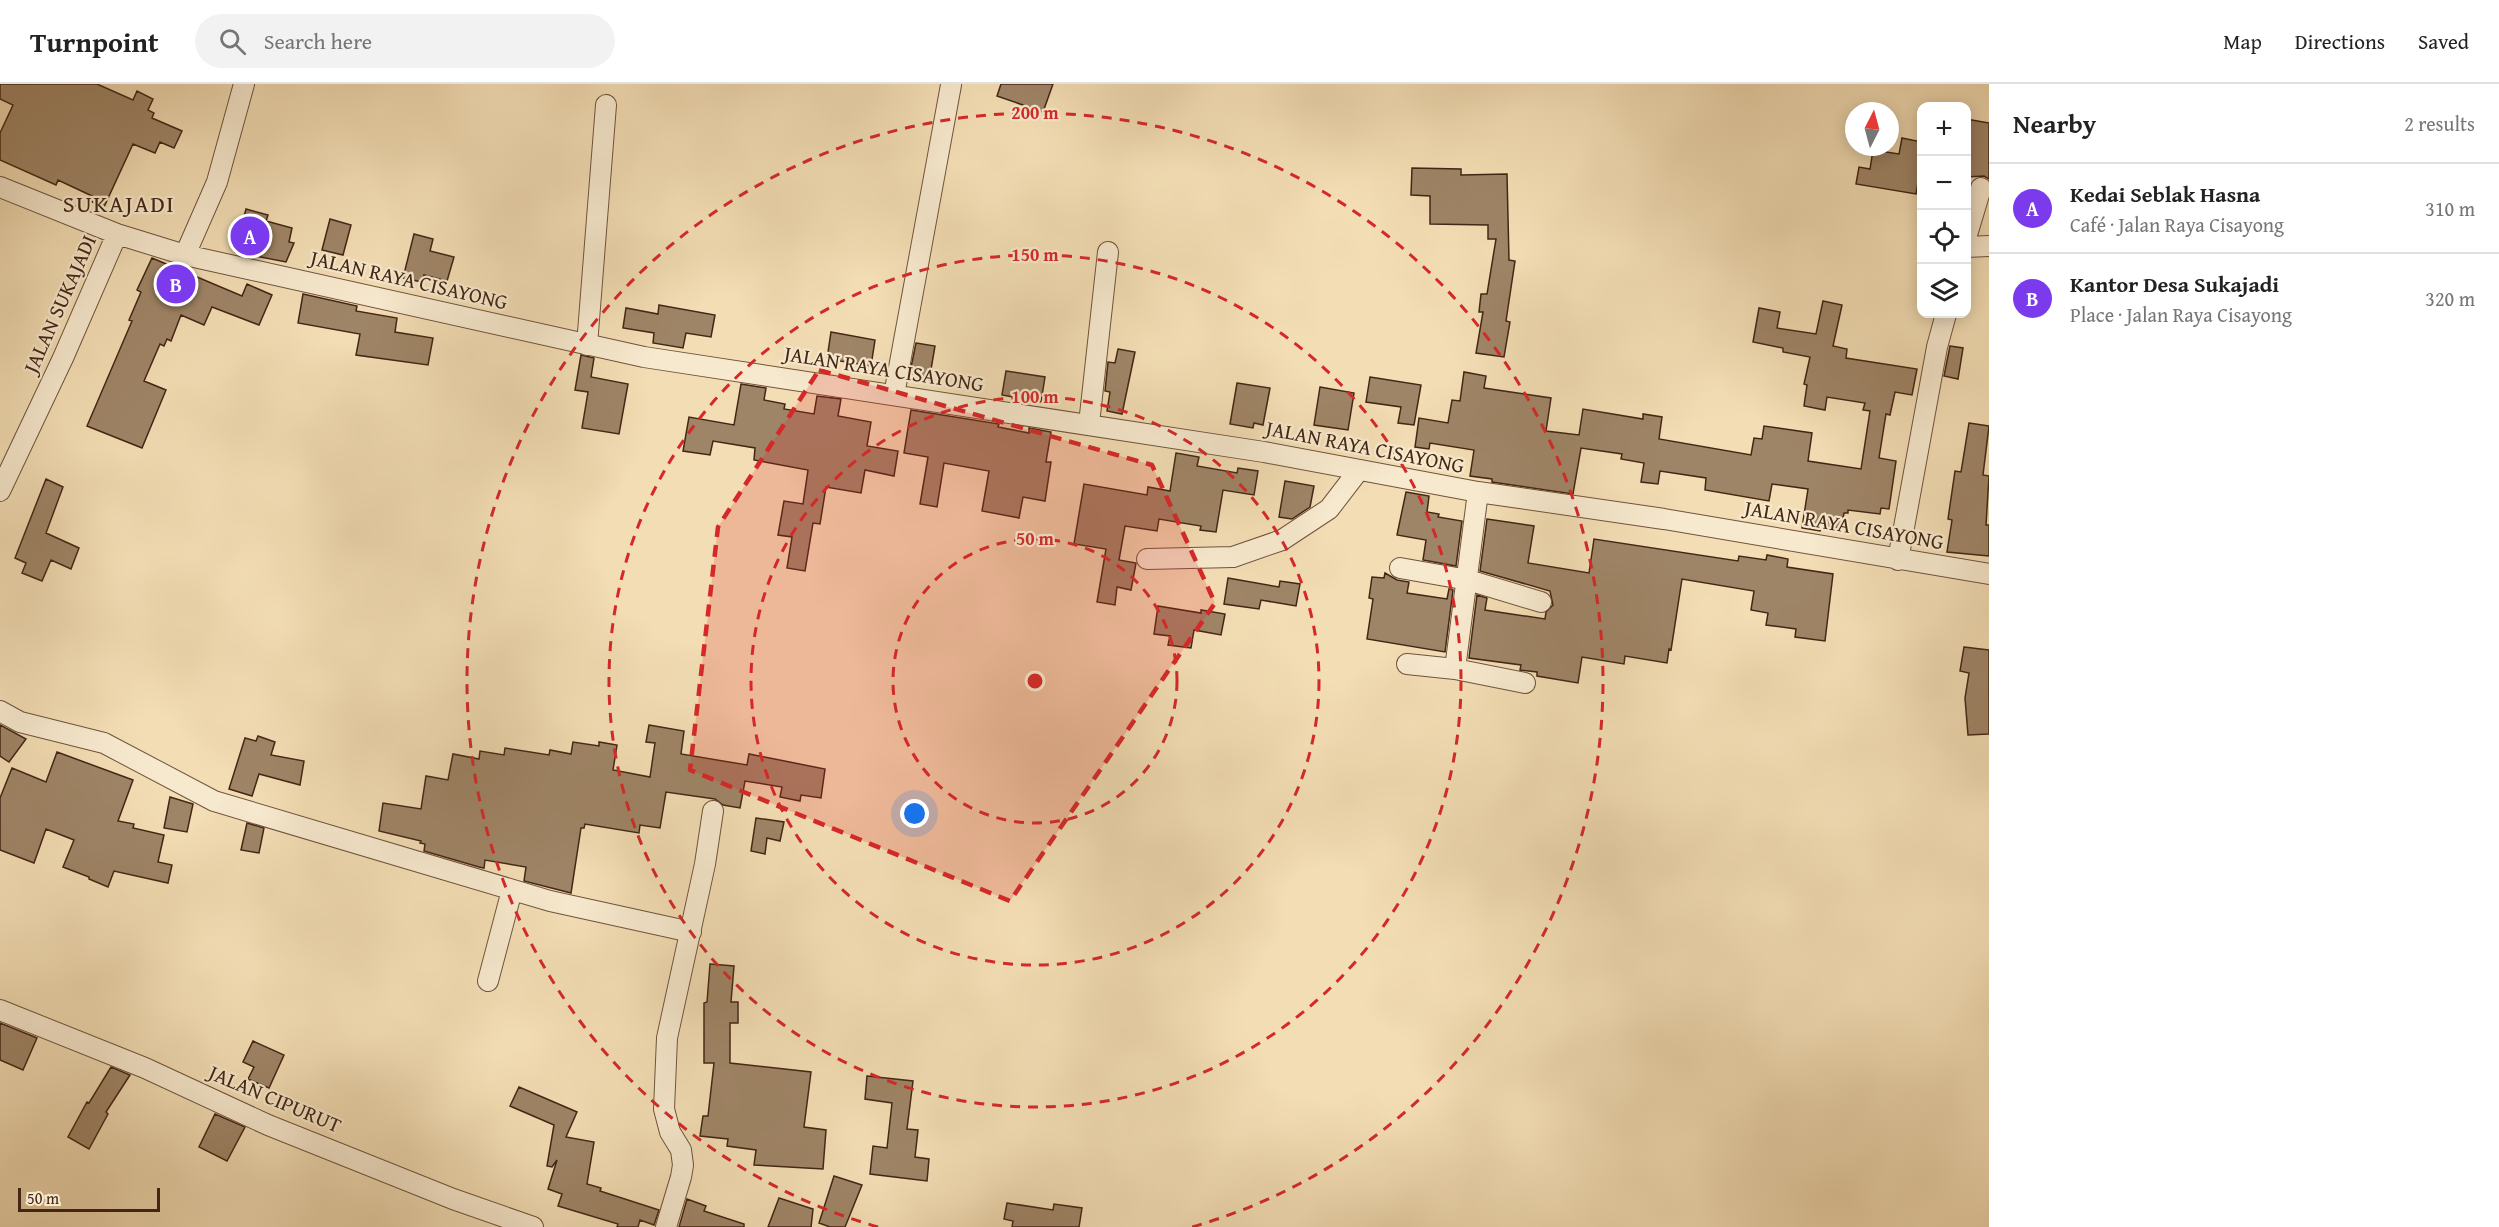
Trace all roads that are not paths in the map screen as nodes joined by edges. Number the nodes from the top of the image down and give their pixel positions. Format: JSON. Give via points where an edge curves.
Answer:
{"nodes":[{"id":1,"x":244,"y":84,"type":"edge"},
{"id":2,"x":951,"y":85,"type":"edge"},
{"id":3,"x":606,"y":105,"type":"dead end"},
{"id":4,"x":0,"y":187,"type":"edge"},
{"id":5,"x":1981,"y":188,"type":"dead end"},
{"id":6,"x":1971,"y":221,"type":"edge"},
{"id":7,"x":117,"y":234,"type":"junction"},
{"id":8,"x":1989,"y":246,"type":"edge"},
{"id":9,"x":1971,"y":247,"type":"edge"},
{"id":10,"x":1108,"y":252,"type":"dead end"},
{"id":11,"x":185,"y":255,"type":"junction"},
{"id":12,"x":1945,"y":318,"type":"edge"},
{"id":13,"x":587,"y":345,"type":"junction"},
{"id":14,"x":894,"y":395,"type":"junction"},
{"id":15,"x":1089,"y":424,"type":"junction"},
{"id":16,"x":1359,"y":470,"type":"junction"},
{"id":17,"x":0,"y":491,"type":"edge"},
{"id":18,"x":1478,"y":492,"type":"junction"},
{"id":19,"x":1147,"y":559,"type":"dead end"},
{"id":20,"x":1898,"y":560,"type":"junction"},
{"id":21,"x":1400,"y":568,"type":"dead end"},
{"id":22,"x":1989,"y":574,"type":"edge"},
{"id":23,"x":1468,"y":580,"type":"junction"},
{"id":24,"x":1541,"y":602,"type":"dead end"},
{"id":25,"x":1407,"y":664,"type":"dead end"},
{"id":26,"x":1455,"y":669,"type":"junction"},
{"id":27,"x":1525,"y":682,"type":"dead end"},
{"id":28,"x":0,"y":711,"type":"edge"},
{"id":29,"x":713,"y":812,"type":"dead end"},
{"id":30,"x":512,"y":890,"type":"junction"},
{"id":31,"x":691,"y":932,"type":"junction"},
{"id":32,"x":488,"y":981,"type":"dead end"},
{"id":33,"x":0,"y":1010,"type":"edge"},
{"id":34,"x":533,"y":1227,"type":"edge"},
{"id":35,"x":666,"y":1227,"type":"edge"}],
"edges":[{"from":1,"to":11,"type":"street","via":[[217,182]]},
{"from":2,"to":14,"type":"street"},
{"from":3,"to":13,"type":"street"},
{"from":4,"to":7,"type":"street","name":"JALAN RAYA CISAYONG"},
{"from":5,"to":6,"type":"street"},
{"from":7,"to":11,"type":"street","name":"JALAN RAYA CISAYONG"},
{"from":7,"to":17,"type":"street","name":"JALAN SUKAJADI"},
{"from":8,"to":9,"type":"street"},
{"from":10,"to":15,"type":"street"},
{"from":11,"to":13,"type":"street","name":"JALAN RAYA CISAYONG"},
{"from":12,"to":20,"type":"street"},
{"from":13,"to":14,"type":"street","name":"JALAN RAYA CISAYONG"},
{"from":14,"to":15,"type":"street","name":"JALAN RAYA CISAYONG"},
{"from":15,"to":16,"type":"street","name":"JALAN RAYA CISAYONG"},
{"from":16,"to":18,"type":"street","name":"JALAN RAYA CISAYONG"},
{"from":16,"to":19,"type":"street","via":[[1329,509],[1282,540],[1233,557]]},
{"from":18,"to":20,"type":"street","name":"JALAN RAYA CISAYONG"},
{"from":18,"to":23,"type":"street"},
{"from":20,"to":22,"type":"street","name":"JALAN RAYA CISAYONG"},
{"from":21,"to":23,"type":"street"},
{"from":23,"to":24,"type":"street"},
{"from":23,"to":26,"type":"street"},
{"from":25,"to":26,"type":"street"},
{"from":26,"to":27,"type":"street"},
{"from":28,"to":30,"type":"street","via":[[20,722],[104,743],[214,801]]},
{"from":29,"to":31,"type":"street"},
{"from":30,"to":31,"type":"street"},
{"from":30,"to":32,"type":"street"},
{"from":31,"to":35,"type":"street","via":[[667,1038],[664,1109],[683,1165]]},
{"from":33,"to":34,"type":"street","name":"JALAN CIPURUT","via":[[146,1068],[279,1129]]}]}
